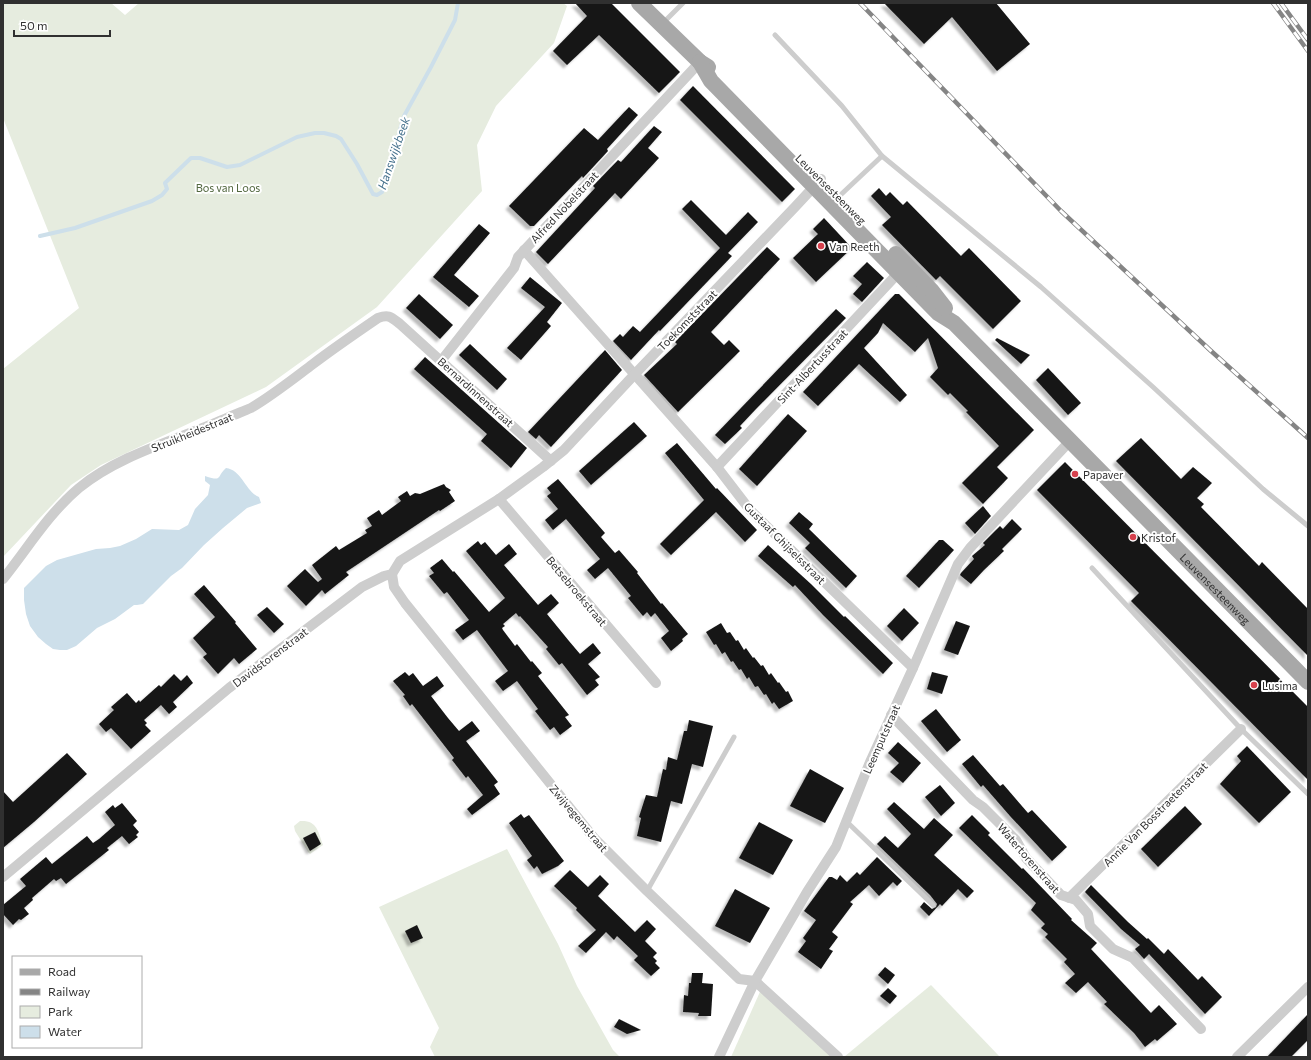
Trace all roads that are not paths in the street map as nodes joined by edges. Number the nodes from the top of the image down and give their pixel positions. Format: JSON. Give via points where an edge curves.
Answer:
{"nodes":[{"id":1,"x":639,"y":3,"type":"edge"},
{"id":2,"x":683,"y":3,"type":"edge"},
{"id":3,"x":661,"y":24,"type":"junction"},
{"id":4,"x":775,"y":35,"type":"dead end"},
{"id":5,"x":700,"y":62,"type":"junction"},
{"id":6,"x":882,"y":156,"type":"junction"},
{"id":7,"x":817,"y":182,"type":"junction"},
{"id":8,"x":835,"y":200,"type":"junction"},
{"id":9,"x":524,"y":250,"type":"junction"},
{"id":10,"x":902,"y":268,"type":"junction"},
{"id":11,"x":400,"y":324,"type":"joint"},
{"id":12,"x":441,"y":361,"type":"junction"},
{"id":13,"x":634,"y":375,"type":"junction"},
{"id":14,"x":1070,"y":441,"type":"junction"},
{"id":15,"x":552,"y":461,"type":"junction"},
{"id":16,"x":717,"y":467,"type":"junction"},
{"id":17,"x":499,"y":499,"type":"junction"},
{"id":18,"x":1308,"y":526,"type":"edge"},
{"id":19,"x":1092,"y":568,"type":"dead end"},
{"id":20,"x":392,"y":574,"type":"junction"},
{"id":21,"x":3,"y":579,"type":"edge"},
{"id":22,"x":913,"y":668,"type":"junction"},
{"id":23,"x":1308,"y":682,"type":"edge"},
{"id":24,"x":656,"y":683,"type":"dead end"},
{"id":25,"x":891,"y":715,"type":"junction"},
{"id":26,"x":1241,"y":729,"type":"junction"},
{"id":27,"x":734,"y":738,"type":"dead end"},
{"id":28,"x":1308,"y":794,"type":"edge"},
{"id":29,"x":846,"y":822,"type":"junction"},
{"id":30,"x":3,"y":877,"type":"edge"},
{"id":31,"x":647,"y":891,"type":"junction"},
{"id":32,"x":1069,"y":898,"type":"junction"},
{"id":33,"x":933,"y":905,"type":"dead end"},
{"id":34,"x":755,"y":981,"type":"junction"},
{"id":35,"x":1308,"y":987,"type":"edge"},
{"id":36,"x":1201,"y":1029,"type":"dead end"},
{"id":37,"x":719,"y":1057,"type":"edge"},
{"id":38,"x":838,"y":1057,"type":"edge"},
{"id":39,"x":1237,"y":1057,"type":"edge"}],
"edges":[{"from":1,"to":3,"type":"main road","name":"Leuvensesteenweg"},
{"from":2,"to":3,"type":"lane"},
{"from":3,"to":5,"type":"main road","name":"Leuvensesteenweg"},
{"from":4,"to":6,"type":"lane","via":[[842,106]]},
{"from":5,"to":7,"type":"main road","name":"Leuvensesteenweg","via":[[711,82]]},
{"from":5,"to":9,"type":"street","name":"Alfred Nobelstraat"},
{"from":6,"to":8,"type":"lane"},
{"from":6,"to":18,"type":"lane","via":[[1041,287]]},
{"from":7,"to":8,"type":"main road","name":"Leuvensesteenweg"},
{"from":7,"to":13,"type":"street","name":"Toekomststraat"},
{"from":8,"to":10,"type":"main road","name":"Leuvensesteenweg"},
{"from":9,"to":12,"type":"street","name":"Alfred Nobelstraat","via":[[514,268]]},
{"from":9,"to":13,"type":"street","name":"Gustaaf Ghijselsstraat"},
{"from":10,"to":14,"type":"main road","name":"Leuvensesteenweg","via":[[931,290],[946,308],[954,323]]},
{"from":10,"to":16,"type":"street","name":"Sint-Albertusstraat"},
{"from":11,"to":12,"type":"street","name":"Bernardinnenstraat"},
{"from":11,"to":21,"type":"street","name":"Struikheidestraat","via":[[389,316],[378,318],[251,408],[154,447],[93,478],[52,514]]},
{"from":12,"to":15,"type":"street","name":"Bernardinnenstraat"},
{"from":13,"to":15,"type":"street","name":"Toekomststraat"},
{"from":13,"to":16,"type":"street","name":"Gustaaf Ghijselsstraat"},
{"from":14,"to":22,"type":"street","name":"Leemputstraat","via":[[958,564]]},
{"from":14,"to":23,"type":"main road","name":"Leuvensesteenweg"},
{"from":15,"to":17,"type":"street"},
{"from":16,"to":22,"type":"street","name":"Gustaaf Ghijselsstraat","via":[[750,510]]},
{"from":17,"to":20,"type":"street","via":[[400,561]]},
{"from":17,"to":24,"type":"street","name":"Betsebroekstraat"},
{"from":19,"to":26,"type":"lane"},
{"from":20,"to":30,"type":"street","name":"Davidstorenstraat","via":[[362,587],[229,688]]},
{"from":20,"to":31,"type":"street","name":"Zwijvegemstraat","via":[[394,587],[454,664],[594,838]]},
{"from":22,"to":25,"type":"street","name":"Leemputstraat"},
{"from":25,"to":29,"type":"street","name":"Leemputstraat"},
{"from":25,"to":32,"type":"street","name":"Watertorenstraat","via":[[973,800],[1016,840],[1026,858],[1061,895]]},
{"from":26,"to":28,"type":"lane"},
{"from":26,"to":32,"type":"street","name":"Annie Van Bosstraetenstraat"},
{"from":27,"to":31,"type":"lane"},
{"from":29,"to":33,"type":"lane"},
{"from":29,"to":34,"type":"street","name":"Leemputstraat","via":[[836,847]]},
{"from":31,"to":34,"type":"street","name":"Zwijvegemstraat","via":[[739,979]]},
{"from":32,"to":36,"type":"street","name":"Watertorenstraat","via":[[1076,900],[1088,914],[1090,926],[1113,949],[1133,958]]},
{"from":34,"to":37,"type":"street","name":"Leemputstraat"},
{"from":34,"to":38,"type":"street","name":"Zwijvegemstraat"},
{"from":35,"to":39,"type":"street"}]}
